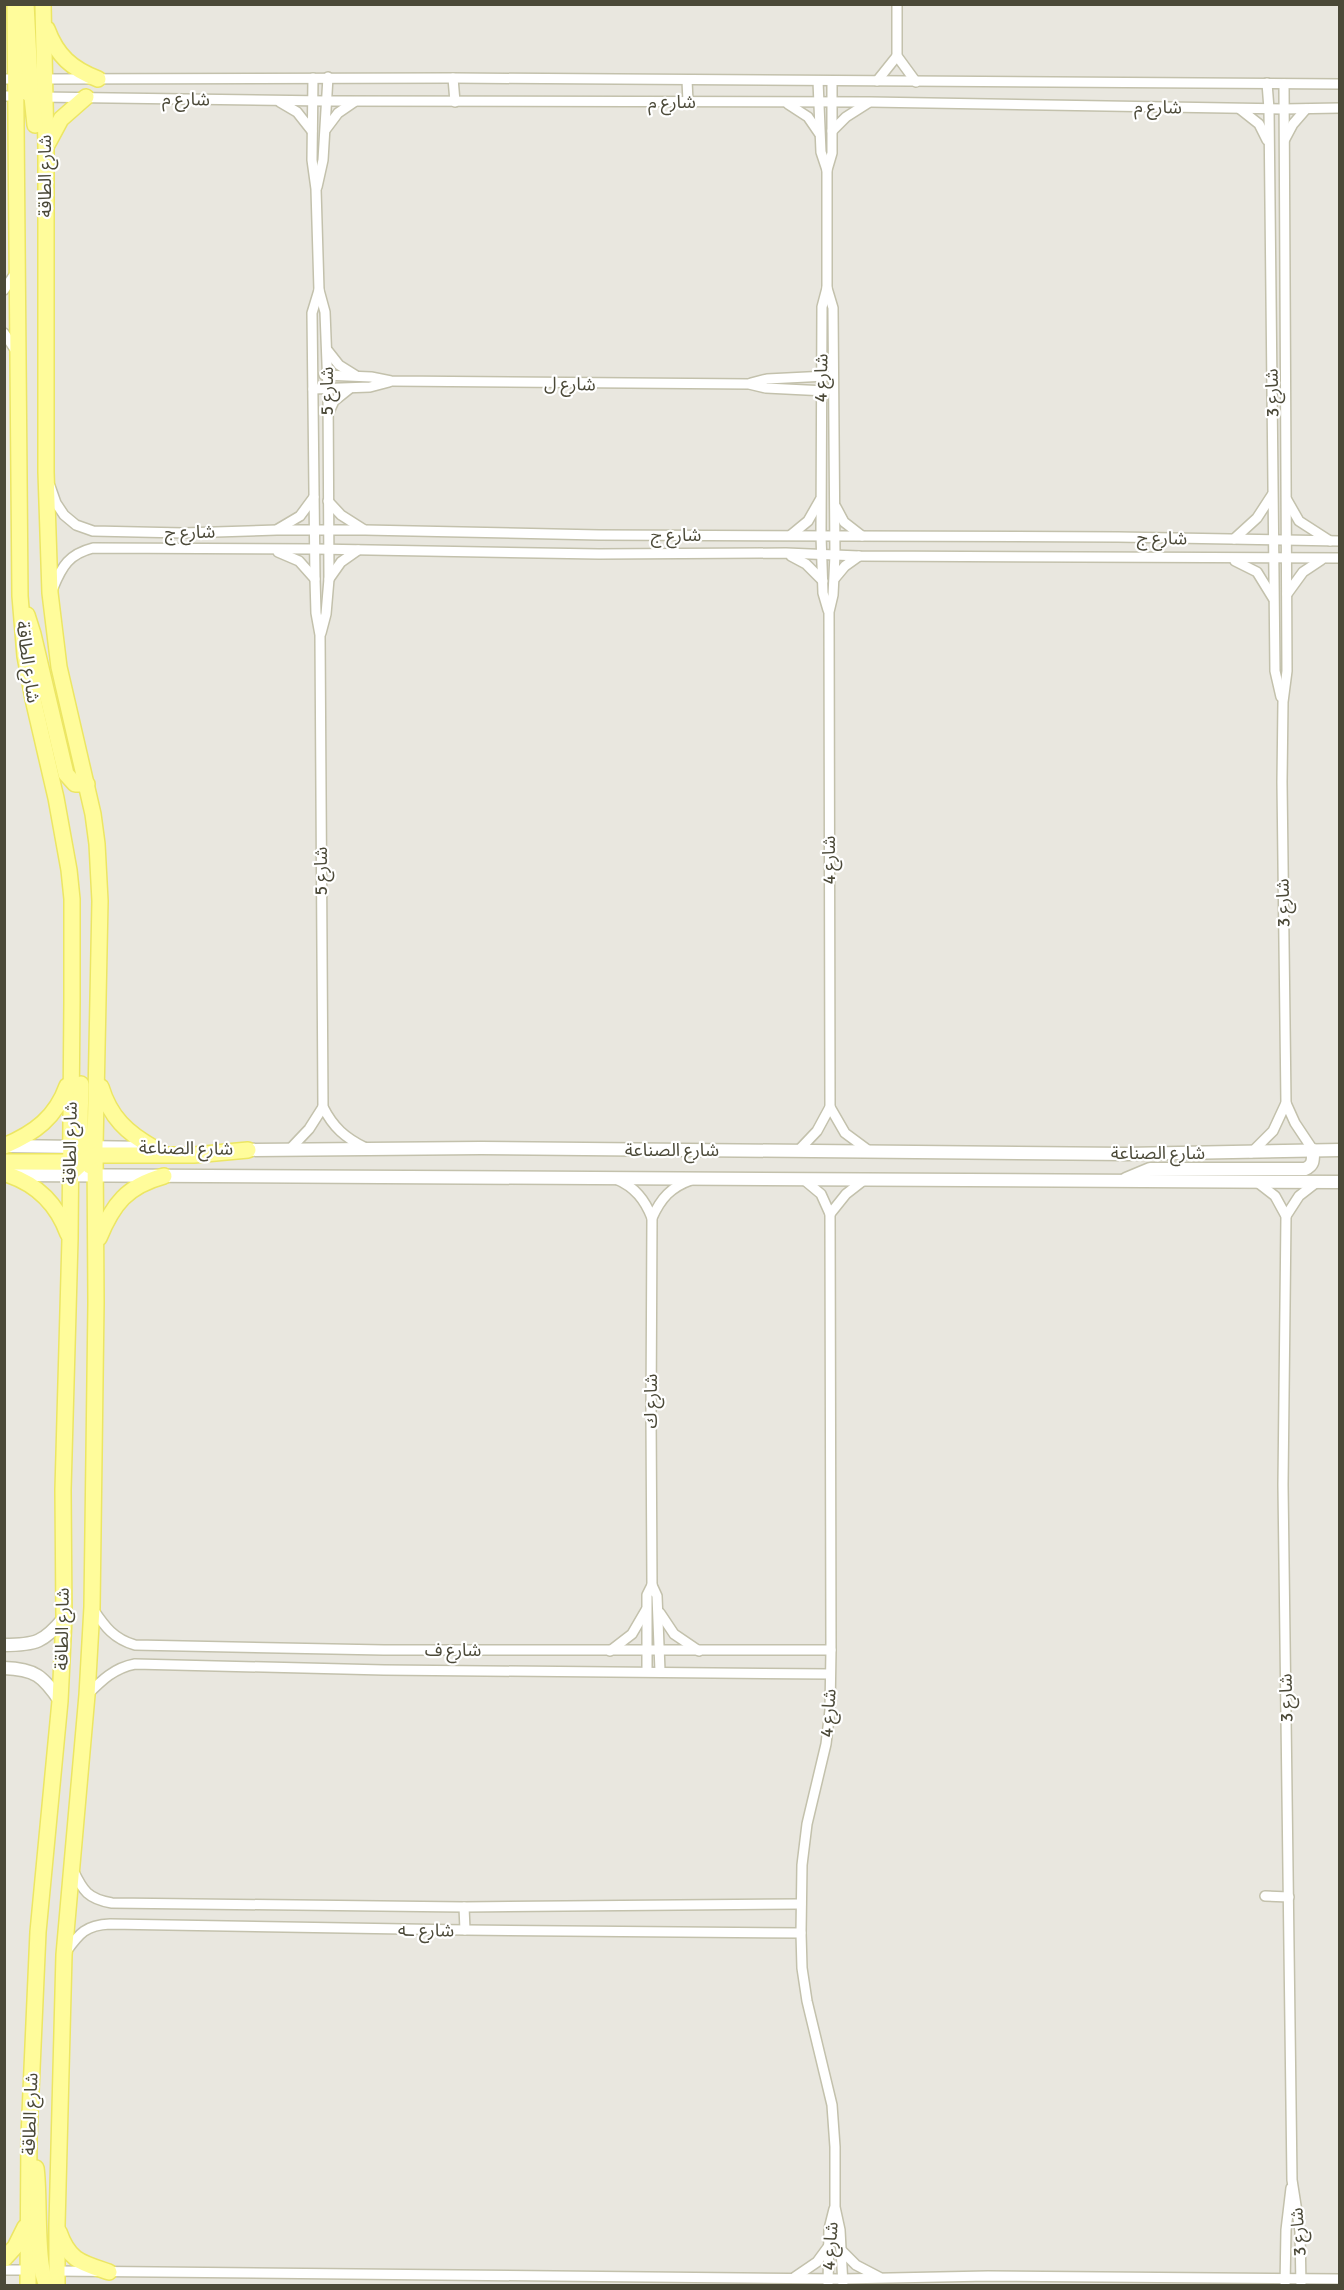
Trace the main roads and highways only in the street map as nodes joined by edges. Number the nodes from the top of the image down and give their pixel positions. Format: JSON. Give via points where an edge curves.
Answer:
{"nodes":[{"id":1,"x":15,"y":4,"type":"edge"},
{"id":2,"x":26,"y":4,"type":"edge"},
{"id":3,"x":43,"y":10,"type":"edge"},
{"id":4,"x":16,"y":24,"type":"junction"},
{"id":5,"x":4,"y":49,"type":"edge"},
{"id":6,"x":24,"y":79,"type":"edge"},
{"id":7,"x":98,"y":79,"type":"road end"},
{"id":8,"x":10,"y":96,"type":"edge"},
{"id":9,"x":38,"y":97,"type":"junction"},
{"id":10,"x":86,"y":97,"type":"road end"},
{"id":11,"x":4,"y":118,"type":"edge"},
{"id":12,"x":17,"y":140,"type":"junction"},
{"id":13,"x":46,"y":148,"type":"junction"},
{"id":14,"x":44,"y":260,"type":"junction"},
{"id":15,"x":20,"y":596,"type":"junction"},
{"id":16,"x":87,"y":784,"type":"junction"},
{"id":17,"x":72,"y":1001,"type":"junction"},
{"id":18,"x":71,"y":1071,"type":"junction"},
{"id":19,"x":97,"y":1074,"type":"junction"},
{"id":20,"x":4,"y":1146,"type":"edge"},
{"id":21,"x":154,"y":1148,"type":"road end"},
{"id":22,"x":248,"y":1150,"type":"road end"},
{"id":23,"x":83,"y":1160,"type":"junction"},
{"id":24,"x":6,"y":1170,"type":"edge"},
{"id":25,"x":164,"y":1176,"type":"road end"},
{"id":26,"x":70,"y":1239,"type":"junction"},
{"id":27,"x":96,"y":1246,"type":"junction"},
{"id":28,"x":96,"y":1303,"type":"junction"},
{"id":29,"x":29,"y":2137,"type":"junction"},
{"id":30,"x":28,"y":2218,"type":"junction"},
{"id":31,"x":57,"y":2225,"type":"junction"},
{"id":32,"x":4,"y":2259,"type":"edge"},
{"id":33,"x":109,"y":2272,"type":"road end"},
{"id":34,"x":34,"y":2278,"type":"edge"},
{"id":35,"x":57,"y":2278,"type":"edge"},
{"id":36,"x":48,"y":2286,"type":"edge"}],
"edges":[{"from":1,"to":4,"type":"main road","name":"شارع الطاقة"},
{"from":2,"to":6,"type":"main road"},
{"from":3,"to":6,"type":"main road","name":"شارع الطاقة"},
{"from":3,"to":7,"type":"main road","via":[[60,56],[83,74]]},
{"from":4,"to":5,"type":"main road"},
{"from":4,"to":6,"type":"main road","name":"شارع الطاقة"},
{"from":6,"to":8,"type":"main road","name":"شارع الطاقة"},
{"from":6,"to":9,"type":"main road","name":"شارع الطاقة"},
{"from":6,"to":9,"type":"main road"},
{"from":8,"to":12,"type":"main road","name":"شارع الطاقة"},
{"from":9,"to":13,"type":"main road","name":"شارع الطاقة"},
{"from":9,"to":14,"type":"main road","via":[[37,197]]},
{"from":10,"to":13,"type":"main road","via":[[61,119]]},
{"from":11,"to":12,"type":"main road"},
{"from":12,"to":15,"type":"main road","name":"شارع الطاقة"},
{"from":13,"to":14,"type":"main road","name":"شارع الطاقة"},
{"from":14,"to":16,"type":"main road","name":"شارع الطاقة","via":[[50,593],[59,667]]},
{"from":15,"to":16,"type":"main road","via":[[33,634],[66,774],[75,784]]},
{"from":15,"to":17,"type":"main road","name":"شارع الطاقة","via":[[33,699],[69,870]]},
{"from":16,"to":19,"type":"main road","name":"شارع الطاقة","via":[[97,844],[100,901]]},
{"from":17,"to":18,"type":"main road","name":"شارع الطاقة"},
{"from":17,"to":23,"type":"main road","via":[[81,1040]]},
{"from":18,"to":20,"type":"main road","via":[[49,1119]]},
{"from":18,"to":23,"type":"main road","name":"شارع الطاقة"},
{"from":19,"to":21,"type":"main road","via":[[115,1118]]},
{"from":19,"to":23,"type":"main road","name":"شارع الطاقة"},
{"from":22,"to":23,"type":"main road"},
{"from":23,"to":24,"type":"main road"},
{"from":23,"to":26,"type":"main road","name":"شارع الطاقة"},
{"from":23,"to":27,"type":"main road","name":"شارع الطاقة"},
{"from":23,"to":28,"type":"main road"},
{"from":24,"to":26,"type":"main road","via":[[49,1199]]},
{"from":25,"to":27,"type":"main road","via":[[149,1180],[123,1197]]},
{"from":26,"to":29,"type":"main road","name":"شارع الطاقة","via":[[63,1490],[64,1618],[38,1932]]},
{"from":27,"to":28,"type":"main road","name":"شارع الطاقة"},
{"from":28,"to":31,"type":"main road","name":"شارع الطاقة","via":[[92,1607],[64,1955]]},
{"from":29,"to":30,"type":"main road","name":"شارع الطاقة"},
{"from":29,"to":34,"type":"main road","via":[[39,2186]]},
{"from":30,"to":32,"type":"main road","via":[[15,2247]]},
{"from":30,"to":34,"type":"main road","name":"شارع الطاقة"},
{"from":31,"to":33,"type":"main road","via":[[72,2257]]},
{"from":31,"to":35,"type":"main road","name":"شارع الطاقة"},
{"from":34,"to":36,"type":"main road"}]}
